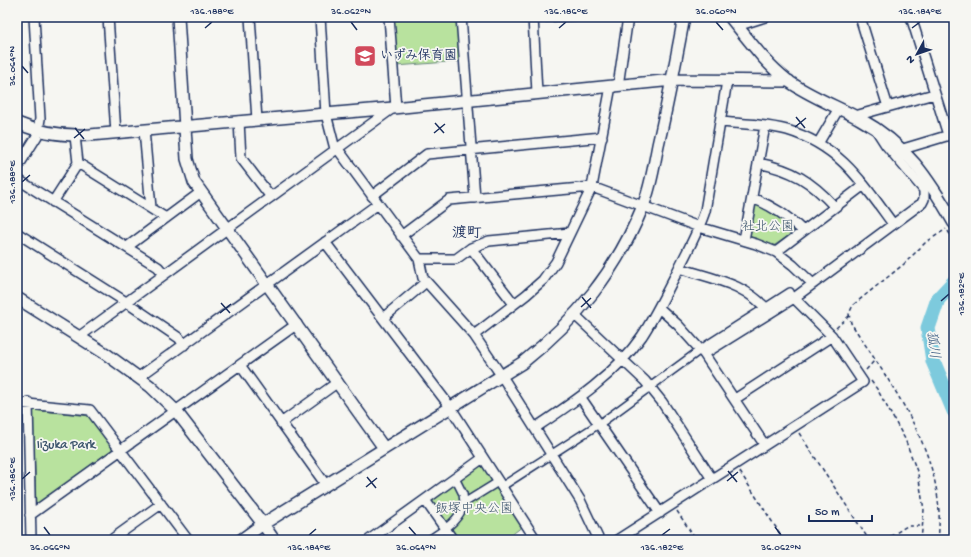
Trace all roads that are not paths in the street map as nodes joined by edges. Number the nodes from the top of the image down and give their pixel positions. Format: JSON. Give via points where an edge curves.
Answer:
{"nodes":[{"id":1,"x":34,"y":17,"type":"edge"},
{"id":2,"x":108,"y":17,"type":"edge"},
{"id":3,"x":178,"y":17,"type":"edge"},
{"id":4,"x":250,"y":17,"type":"edge"},
{"id":5,"x":320,"y":17,"type":"edge"},
{"id":6,"x":389,"y":17,"type":"edge"},
{"id":7,"x":461,"y":17,"type":"edge"},
{"id":8,"x":581,"y":17,"type":"edge"},
{"id":9,"x":628,"y":17,"type":"edge"},
{"id":10,"x":684,"y":17,"type":"edge"},
{"id":11,"x":765,"y":17,"type":"edge"},
{"id":12,"x":860,"y":17,"type":"edge"},
{"id":13,"x":911,"y":17,"type":"edge"},
{"id":14,"x":533,"y":18,"type":"edge"},
{"id":15,"x":734,"y":21,"type":"edge"},
{"id":16,"x":673,"y":80,"type":"junction"},
{"id":17,"x":727,"y":81,"type":"junction"},
{"id":18,"x":789,"y":81,"type":"junction"},
{"id":19,"x":615,"y":86,"type":"junction"},
{"id":20,"x":537,"y":93,"type":"junction"},
{"id":21,"x":934,"y":94,"type":"junction"},
{"id":22,"x":467,"y":100,"type":"junction"},
{"id":23,"x":888,"y":107,"type":"junction"},
{"id":24,"x":394,"y":108,"type":"junction"},
{"id":25,"x":839,"y":108,"type":"junction"},
{"id":26,"x":326,"y":114,"type":"junction"},
{"id":27,"x":855,"y":116,"type":"junction"},
{"id":28,"x":257,"y":120,"type":"junction"},
{"id":29,"x":239,"y":121,"type":"junction"},
{"id":30,"x":720,"y":122,"type":"junction"},
{"id":31,"x":17,"y":123,"type":"edge"},
{"id":32,"x":185,"y":126,"type":"junction"},
{"id":33,"x":765,"y":126,"type":"junction"},
{"id":34,"x":875,"y":128,"type":"junction"},
{"id":35,"x":144,"y":130,"type":"junction"},
{"id":36,"x":39,"y":131,"type":"junction"},
{"id":37,"x":116,"y":133,"type":"junction"},
{"id":38,"x":951,"y":134,"type":"edge"},
{"id":39,"x":75,"y":136,"type":"junction"},
{"id":40,"x":602,"y":137,"type":"junction"},
{"id":41,"x":819,"y":142,"type":"junction"},
{"id":42,"x":336,"y":148,"type":"junction"},
{"id":43,"x":471,"y":149,"type":"junction"},
{"id":44,"x":903,"y":149,"type":"junction"},
{"id":45,"x":78,"y":163,"type":"junction"},
{"id":46,"x":758,"y":163,"type":"junction"},
{"id":47,"x":17,"y":168,"type":"edge"},
{"id":48,"x":17,"y":179,"type":"edge"},
{"id":49,"x":864,"y":185,"type":"junction"},
{"id":50,"x":592,"y":187,"type":"junction"},
{"id":51,"x":201,"y":192,"type":"junction"},
{"id":52,"x":372,"y":196,"type":"junction"},
{"id":53,"x":271,"y":197,"type":"junction"},
{"id":54,"x":475,"y":198,"type":"junction"},
{"id":55,"x":752,"y":198,"type":"junction"},
{"id":56,"x":53,"y":202,"type":"junction"},
{"id":57,"x":378,"y":204,"type":"junction"},
{"id":58,"x":643,"y":205,"type":"junction"},
{"id":59,"x":835,"y":207,"type":"junction"},
{"id":60,"x":151,"y":208,"type":"junction"},
{"id":61,"x":166,"y":218,"type":"junction"},
{"id":62,"x":954,"y":223,"type":"edge"},
{"id":63,"x":893,"y":224,"type":"junction"},
{"id":64,"x":699,"y":227,"type":"junction"},
{"id":65,"x":228,"y":228,"type":"junction"},
{"id":66,"x":803,"y":231,"type":"junction"},
{"id":67,"x":17,"y":233,"type":"edge"},
{"id":68,"x":570,"y":233,"type":"junction"},
{"id":69,"x":401,"y":236,"type":"junction"},
{"id":70,"x":744,"y":240,"type":"junction"},
{"id":71,"x":325,"y":242,"type":"junction"},
{"id":72,"x":127,"y":247,"type":"junction"},
{"id":73,"x":471,"y":248,"type":"junction"},
{"id":74,"x":776,"y":252,"type":"junction"},
{"id":75,"x":419,"y":259,"type":"junction"},
{"id":76,"x":679,"y":268,"type":"junction"},
{"id":77,"x":164,"y":274,"type":"junction"},
{"id":78,"x":426,"y":282,"type":"junction"},
{"id":79,"x":267,"y":284,"type":"junction"},
{"id":80,"x":813,"y":284,"type":"junction"},
{"id":81,"x":792,"y":295,"type":"junction"},
{"id":82,"x":17,"y":298,"type":"edge"},
{"id":83,"x":126,"y":302,"type":"junction"},
{"id":84,"x":514,"y":304,"type":"junction"},
{"id":85,"x":659,"y":308,"type":"junction"},
{"id":86,"x":768,"y":310,"type":"junction"},
{"id":87,"x":576,"y":316,"type":"junction"},
{"id":88,"x":383,"y":318,"type":"junction"},
{"id":89,"x":296,"y":324,"type":"junction"},
{"id":90,"x":831,"y":334,"type":"junction"},
{"id":91,"x":474,"y":335,"type":"junction"},
{"id":92,"x":80,"y":336,"type":"junction"},
{"id":93,"x":184,"y":345,"type":"junction"},
{"id":94,"x":702,"y":352,"type":"junction"},
{"id":95,"x":623,"y":359,"type":"junction"},
{"id":96,"x":240,"y":365,"type":"junction"},
{"id":97,"x":502,"y":376,"type":"junction"},
{"id":98,"x":139,"y":377,"type":"junction"},
{"id":99,"x":338,"y":382,"type":"junction"},
{"id":100,"x":649,"y":386,"type":"junction"},
{"id":101,"x":581,"y":398,"type":"junction"},
{"id":102,"x":735,"y":399,"type":"junction"},
{"id":103,"x":28,"y":402,"type":"junction"},
{"id":104,"x":17,"y":403,"type":"edge"},
{"id":105,"x":451,"y":408,"type":"junction"},
{"id":106,"x":176,"y":412,"type":"junction"},
{"id":107,"x":282,"y":423,"type":"junction"},
{"id":108,"x":600,"y":423,"type":"junction"},
{"id":109,"x":535,"y":428,"type":"junction"},
{"id":110,"x":764,"y":444,"type":"junction"},
{"id":111,"x":384,"y":448,"type":"junction"},
{"id":112,"x":120,"y":450,"type":"junction"},
{"id":113,"x":552,"y":455,"type":"junction"},
{"id":114,"x":483,"y":458,"type":"junction"},
{"id":115,"x":455,"y":478,"type":"junction"},
{"id":116,"x":712,"y":479,"type":"junction"},
{"id":117,"x":500,"y":484,"type":"junction"},
{"id":118,"x":326,"y":485,"type":"junction"},
{"id":119,"x":425,"y":500,"type":"junction"},
{"id":120,"x":464,"y":503,"type":"junction"},
{"id":121,"x":161,"y":504,"type":"junction"},
{"id":122,"x":660,"y":513,"type":"junction"},
{"id":123,"x":30,"y":515,"type":"junction"},
{"id":124,"x":263,"y":524,"type":"junction"},
{"id":125,"x":445,"y":528,"type":"junction"},
{"id":126,"x":31,"y":540,"type":"edge"},
{"id":127,"x":111,"y":540,"type":"edge"},
{"id":128,"x":188,"y":540,"type":"edge"},
{"id":129,"x":241,"y":540,"type":"edge"},
{"id":130,"x":274,"y":540,"type":"edge"},
{"id":131,"x":370,"y":540,"type":"edge"},
{"id":132,"x":429,"y":540,"type":"edge"},
{"id":133,"x":453,"y":540,"type":"edge"},
{"id":134,"x":536,"y":540,"type":"edge"},
{"id":135,"x":599,"y":540,"type":"edge"},
{"id":136,"x":617,"y":540,"type":"edge"}],
"edges":[{"from":1,"to":36,"type":"street"},
{"from":2,"to":37,"type":"street"},
{"from":3,"to":32,"type":"street"},
{"from":4,"to":28,"type":"street"},
{"from":5,"to":26,"type":"street"},
{"from":6,"to":24,"type":"street"},
{"from":7,"to":22,"type":"street"},
{"from":8,"to":14,"type":"lane"},
{"from":9,"to":19,"type":"street"},
{"from":10,"to":16,"type":"street"},
{"from":11,"to":15,"type":"street"},
{"from":12,"to":23,"type":"street"},
{"from":13,"to":21,"type":"street"},
{"from":14,"to":20,"type":"street"},
{"from":15,"to":18,"type":"street","via":[[771,66]]},
{"from":16,"to":17,"type":"street"},
{"from":16,"to":19,"type":"street"},
{"from":16,"to":58,"type":"street"},
{"from":17,"to":18,"type":"street"},
{"from":17,"to":30,"type":"street"},
{"from":18,"to":25,"type":"street"},
{"from":19,"to":20,"type":"street"},
{"from":19,"to":40,"type":"street"},
{"from":20,"to":22,"type":"street"},
{"from":21,"to":23,"type":"street"},
{"from":21,"to":38,"type":"street"},
{"from":22,"to":24,"type":"street"},
{"from":22,"to":43,"type":"street"},
{"from":23,"to":27,"type":"street"},
{"from":24,"to":26,"type":"street"},
{"from":24,"to":42,"type":"street"},
{"from":25,"to":27,"type":"street"},
{"from":25,"to":41,"type":"street"},
{"from":26,"to":28,"type":"street"},
{"from":26,"to":42,"type":"street"},
{"from":27,"to":34,"type":"street"},
{"from":28,"to":29,"type":"street"},
{"from":29,"to":32,"type":"street"},
{"from":29,"to":53,"type":"street","via":[[241,158]]},
{"from":30,"to":33,"type":"street"},
{"from":30,"to":64,"type":"street","via":[[705,211]]},
{"from":31,"to":36,"type":"street"},
{"from":32,"to":35,"type":"street"},
{"from":32,"to":51,"type":"street","via":[[190,171]]},
{"from":33,"to":41,"type":"street","via":[[787,130]]},
{"from":33,"to":46,"type":"street"},
{"from":34,"to":44,"type":"street"},
{"from":34,"to":63,"type":"street","via":[[925,195],[922,203]]},
{"from":35,"to":37,"type":"street"},
{"from":35,"to":60,"type":"street"},
{"from":36,"to":39,"type":"street"},
{"from":36,"to":47,"type":"street"},
{"from":37,"to":39,"type":"street"},
{"from":38,"to":44,"type":"street"},
{"from":39,"to":45,"type":"street"},
{"from":40,"to":43,"type":"street"},
{"from":40,"to":50,"type":"street"},
{"from":41,"to":49,"type":"street","via":[[846,164]]},
{"from":42,"to":52,"type":"street"},
{"from":42,"to":53,"type":"street"},
{"from":43,"to":52,"type":"street","via":[[427,154]]},
{"from":43,"to":54,"type":"street"},
{"from":44,"to":62,"type":"street","via":[[926,177]]},
{"from":45,"to":56,"type":"street"},
{"from":45,"to":60,"type":"street"},
{"from":46,"to":55,"type":"street"},
{"from":46,"to":59,"type":"street","via":[[781,167],[800,177],[820,190]]},
{"from":48,"to":56,"type":"street"},
{"from":49,"to":59,"type":"street"},
{"from":49,"to":63,"type":"street"},
{"from":50,"to":54,"type":"street"},
{"from":50,"to":58,"type":"street"},
{"from":50,"to":68,"type":"street"},
{"from":51,"to":61,"type":"street"},
{"from":51,"to":65,"type":"street"},
{"from":52,"to":57,"type":"street"},
{"from":53,"to":65,"type":"street"},
{"from":54,"to":69,"type":"street","via":[[448,200]]},
{"from":55,"to":66,"type":"street","via":[[772,206],[789,217]]},
{"from":55,"to":70,"type":"street"},
{"from":56,"to":72,"type":"street"},
{"from":57,"to":69,"type":"street"},
{"from":57,"to":71,"type":"street"},
{"from":58,"to":64,"type":"street"},
{"from":58,"to":87,"type":"street","via":[[626,242],[608,272]]},
{"from":59,"to":66,"type":"street"},
{"from":60,"to":61,"type":"street"},
{"from":61,"to":72,"type":"street"},
{"from":63,"to":80,"type":"street"},
{"from":64,"to":70,"type":"street"},
{"from":64,"to":76,"type":"street"},
{"from":65,"to":77,"type":"street"},
{"from":65,"to":79,"type":"street"},
{"from":66,"to":74,"type":"street"},
{"from":67,"to":83,"type":"street"},
{"from":68,"to":73,"type":"street","via":[[489,241]]},
{"from":68,"to":84,"type":"street","via":[[556,262],[543,280]]},
{"from":69,"to":75,"type":"street"},
{"from":70,"to":74,"type":"street"},
{"from":71,"to":79,"type":"street"},
{"from":71,"to":88,"type":"street"},
{"from":72,"to":77,"type":"street","via":[[158,267]]},
{"from":73,"to":75,"type":"street","via":[[456,258]]},
{"from":73,"to":84,"type":"street"},
{"from":74,"to":80,"type":"street"},
{"from":75,"to":78,"type":"street"},
{"from":76,"to":85,"type":"street"},
{"from":76,"to":86,"type":"street","via":[[736,286]]},
{"from":77,"to":83,"type":"street"},
{"from":78,"to":88,"type":"street"},
{"from":78,"to":91,"type":"street"},
{"from":79,"to":89,"type":"street"},
{"from":79,"to":93,"type":"street"},
{"from":80,"to":81,"type":"street"},
{"from":81,"to":86,"type":"street"},
{"from":81,"to":90,"type":"street"},
{"from":82,"to":92,"type":"street"},
{"from":83,"to":92,"type":"street"},
{"from":83,"to":93,"type":"street","via":[[179,338]]},
{"from":84,"to":91,"type":"street"},
{"from":85,"to":94,"type":"street"},
{"from":85,"to":95,"type":"street","via":[[642,336]]},
{"from":86,"to":94,"type":"street"},
{"from":87,"to":95,"type":"street"},
{"from":87,"to":97,"type":"street","via":[[542,348]]},
{"from":88,"to":105,"type":"street"},
{"from":89,"to":96,"type":"street"},
{"from":89,"to":99,"type":"street"},
{"from":90,"to":102,"type":"street"},
{"from":90,"to":110,"type":"street","via":[[861,380]]},
{"from":91,"to":97,"type":"street"},
{"from":92,"to":98,"type":"street"},
{"from":93,"to":98,"type":"street"},
{"from":94,"to":100,"type":"street"},
{"from":94,"to":102,"type":"street"},
{"from":95,"to":100,"type":"street"},
{"from":95,"to":101,"type":"street"},
{"from":96,"to":106,"type":"street"},
{"from":96,"to":107,"type":"street"},
{"from":97,"to":105,"type":"street"},
{"from":97,"to":109,"type":"street"},
{"from":98,"to":106,"type":"street"},
{"from":99,"to":107,"type":"street"},
{"from":99,"to":111,"type":"street"},
{"from":100,"to":108,"type":"street"},
{"from":100,"to":116,"type":"street"},
{"from":101,"to":108,"type":"street"},
{"from":101,"to":109,"type":"street"},
{"from":102,"to":110,"type":"street"},
{"from":103,"to":104,"type":"street"},
{"from":103,"to":112,"type":"street","via":[[90,410]]},
{"from":103,"to":123,"type":"street"},
{"from":105,"to":111,"type":"street"},
{"from":105,"to":114,"type":"street"},
{"from":106,"to":112,"type":"street"},
{"from":106,"to":124,"type":"street"},
{"from":107,"to":118,"type":"street"},
{"from":108,"to":113,"type":"street"},
{"from":108,"to":122,"type":"street"},
{"from":109,"to":113,"type":"street"},
{"from":110,"to":116,"type":"street"},
{"from":111,"to":118,"type":"street"},
{"from":112,"to":121,"type":"street"},
{"from":112,"to":123,"type":"street"},
{"from":113,"to":117,"type":"street"},
{"from":113,"to":135,"type":"street","via":[[580,500]]},
{"from":114,"to":115,"type":"street"},
{"from":114,"to":117,"type":"street"},
{"from":115,"to":119,"type":"street"},
{"from":115,"to":120,"type":"street","via":[[463,494]]},
{"from":116,"to":122,"type":"street"},
{"from":117,"to":120,"type":"street"},
{"from":117,"to":134,"type":"street"},
{"from":118,"to":124,"type":"street"},
{"from":119,"to":125,"type":"street"},
{"from":119,"to":131,"type":"street"},
{"from":120,"to":125,"type":"street","via":[[460,516]]},
{"from":121,"to":127,"type":"street"},
{"from":121,"to":128,"type":"street"},
{"from":122,"to":136,"type":"street"},
{"from":123,"to":126,"type":"street"},
{"from":124,"to":129,"type":"street"},
{"from":124,"to":130,"type":"street"},
{"from":125,"to":132,"type":"street"},
{"from":125,"to":133,"type":"street"}]}
